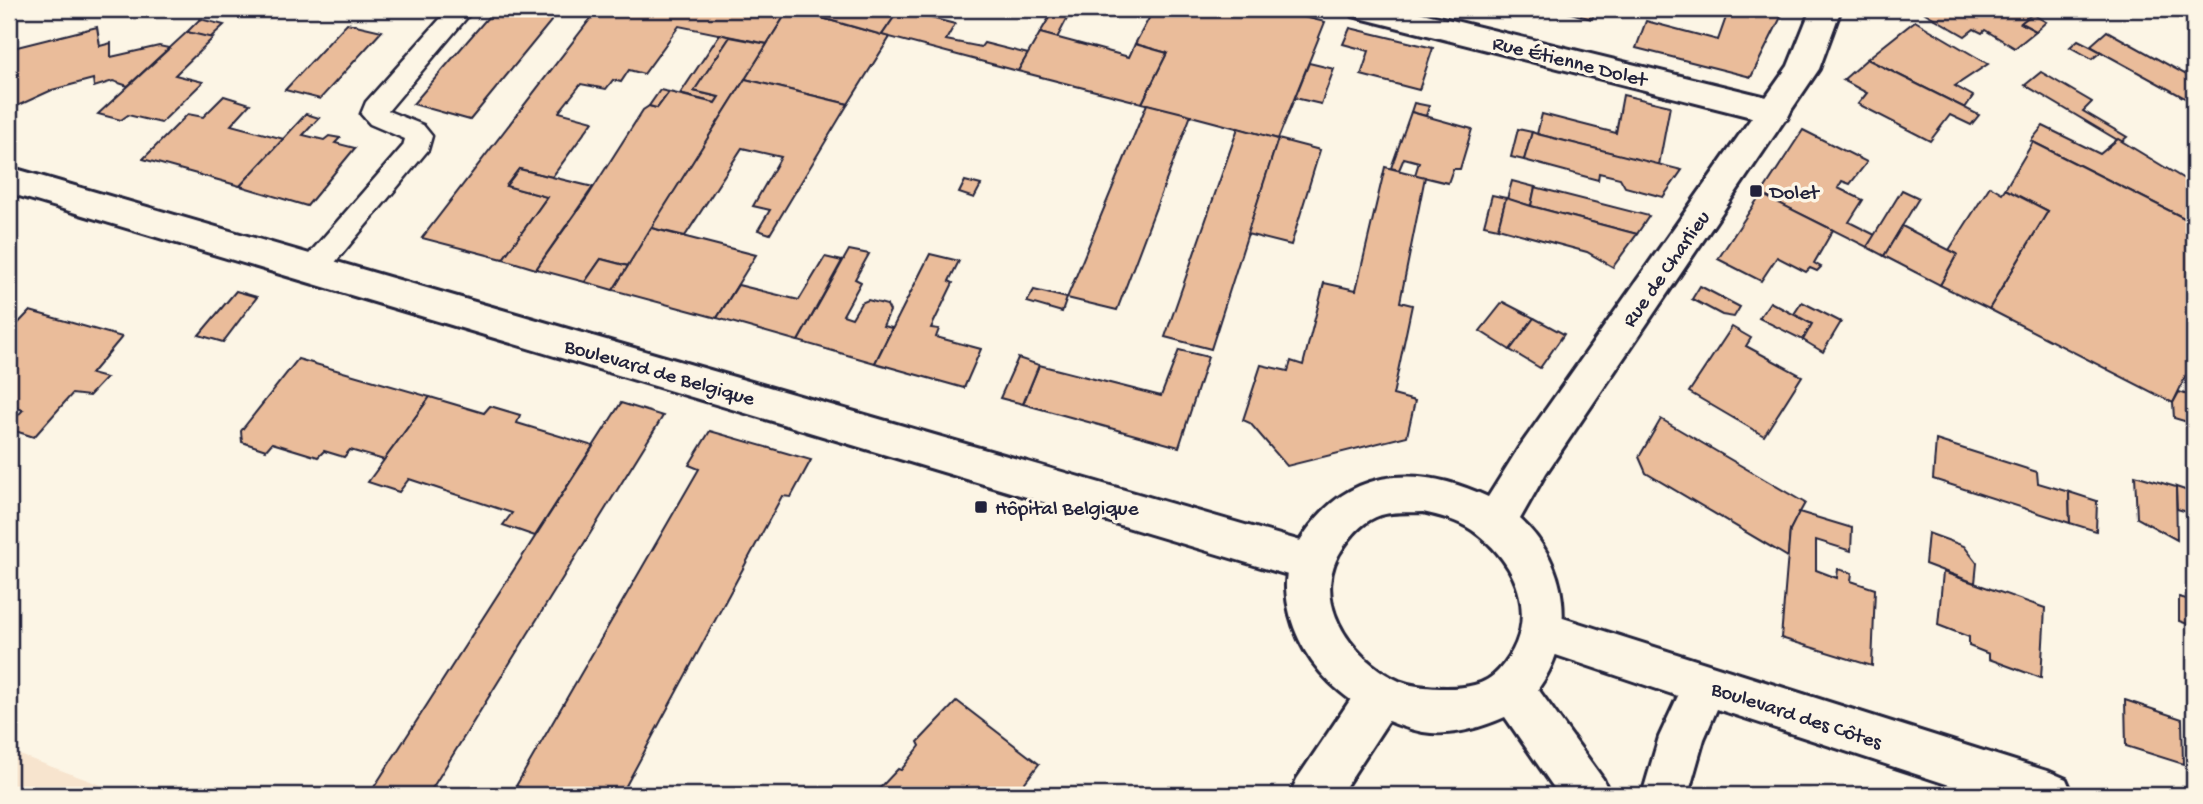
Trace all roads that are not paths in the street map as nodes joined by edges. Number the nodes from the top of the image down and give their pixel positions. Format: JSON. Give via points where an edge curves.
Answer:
{"nodes":[{"id":1,"x":462,"y":9,"type":"edge"},
{"id":2,"x":1364,"y":9,"type":"edge"},
{"id":3,"x":1826,"y":9,"type":"edge"},
{"id":4,"x":1775,"y":111,"type":"junction"},
{"id":5,"x":9,"y":180,"type":"edge"},
{"id":6,"x":313,"y":269,"type":"junction"},
{"id":7,"x":1495,"y":523,"type":"junction"},
{"id":8,"x":1311,"y":562,"type":"junction"},
{"id":9,"x":1544,"y":632,"type":"junction"},
{"id":10,"x":1706,"y":684,"type":"junction"},
{"id":11,"x":1512,"y":689,"type":"junction"},
{"id":12,"x":1379,"y":696,"type":"junction"},
{"id":13,"x":1313,"y":795,"type":"edge"},
{"id":14,"x":1587,"y":795,"type":"edge"},
{"id":15,"x":1665,"y":795,"type":"edge"},
{"id":16,"x":2050,"y":795,"type":"edge"}],
"edges":[{"from":1,"to":6,"type":"lane","via":[[379,102],[374,114],[410,128],[419,136],[415,150]]},
{"from":2,"to":4,"type":"main road","name":"Rue Étienne Dolet"},
{"from":3,"to":4,"type":"main road","name":"Rue de Charlieu","via":[[1803,69]]},
{"from":4,"to":7,"type":"main road","name":"Rue de Charlieu","via":[[1532,461]]},
{"from":5,"to":6,"type":"main road","name":"Boulevard de Belgique"},
{"from":6,"to":8,"type":"main road","name":"Boulevard de Belgique"},
{"from":7,"to":8,"type":"main road","via":[[1461,503],[1423,494],[1385,496],[1352,508],[1326,531]]},
{"from":7,"to":9,"type":"main road","via":[[1535,572],[1544,601]]},
{"from":8,"to":12,"type":"main road","via":[[1308,591],[1312,615],[1328,650],[1350,676]]},
{"from":9,"to":10,"type":"main road","name":"Boulevard des Côtes"},
{"from":9,"to":11,"type":"main road","via":[[1534,663]]},
{"from":10,"to":15,"type":"main road","via":[[1682,737]]},
{"from":10,"to":16,"type":"main road","name":"Boulevard des Côtes"},
{"from":11,"to":12,"type":"main road","via":[[1484,705],[1449,712],[1413,709]]},
{"from":11,"to":14,"type":"main road"},
{"from":12,"to":13,"type":"main road"}]}
